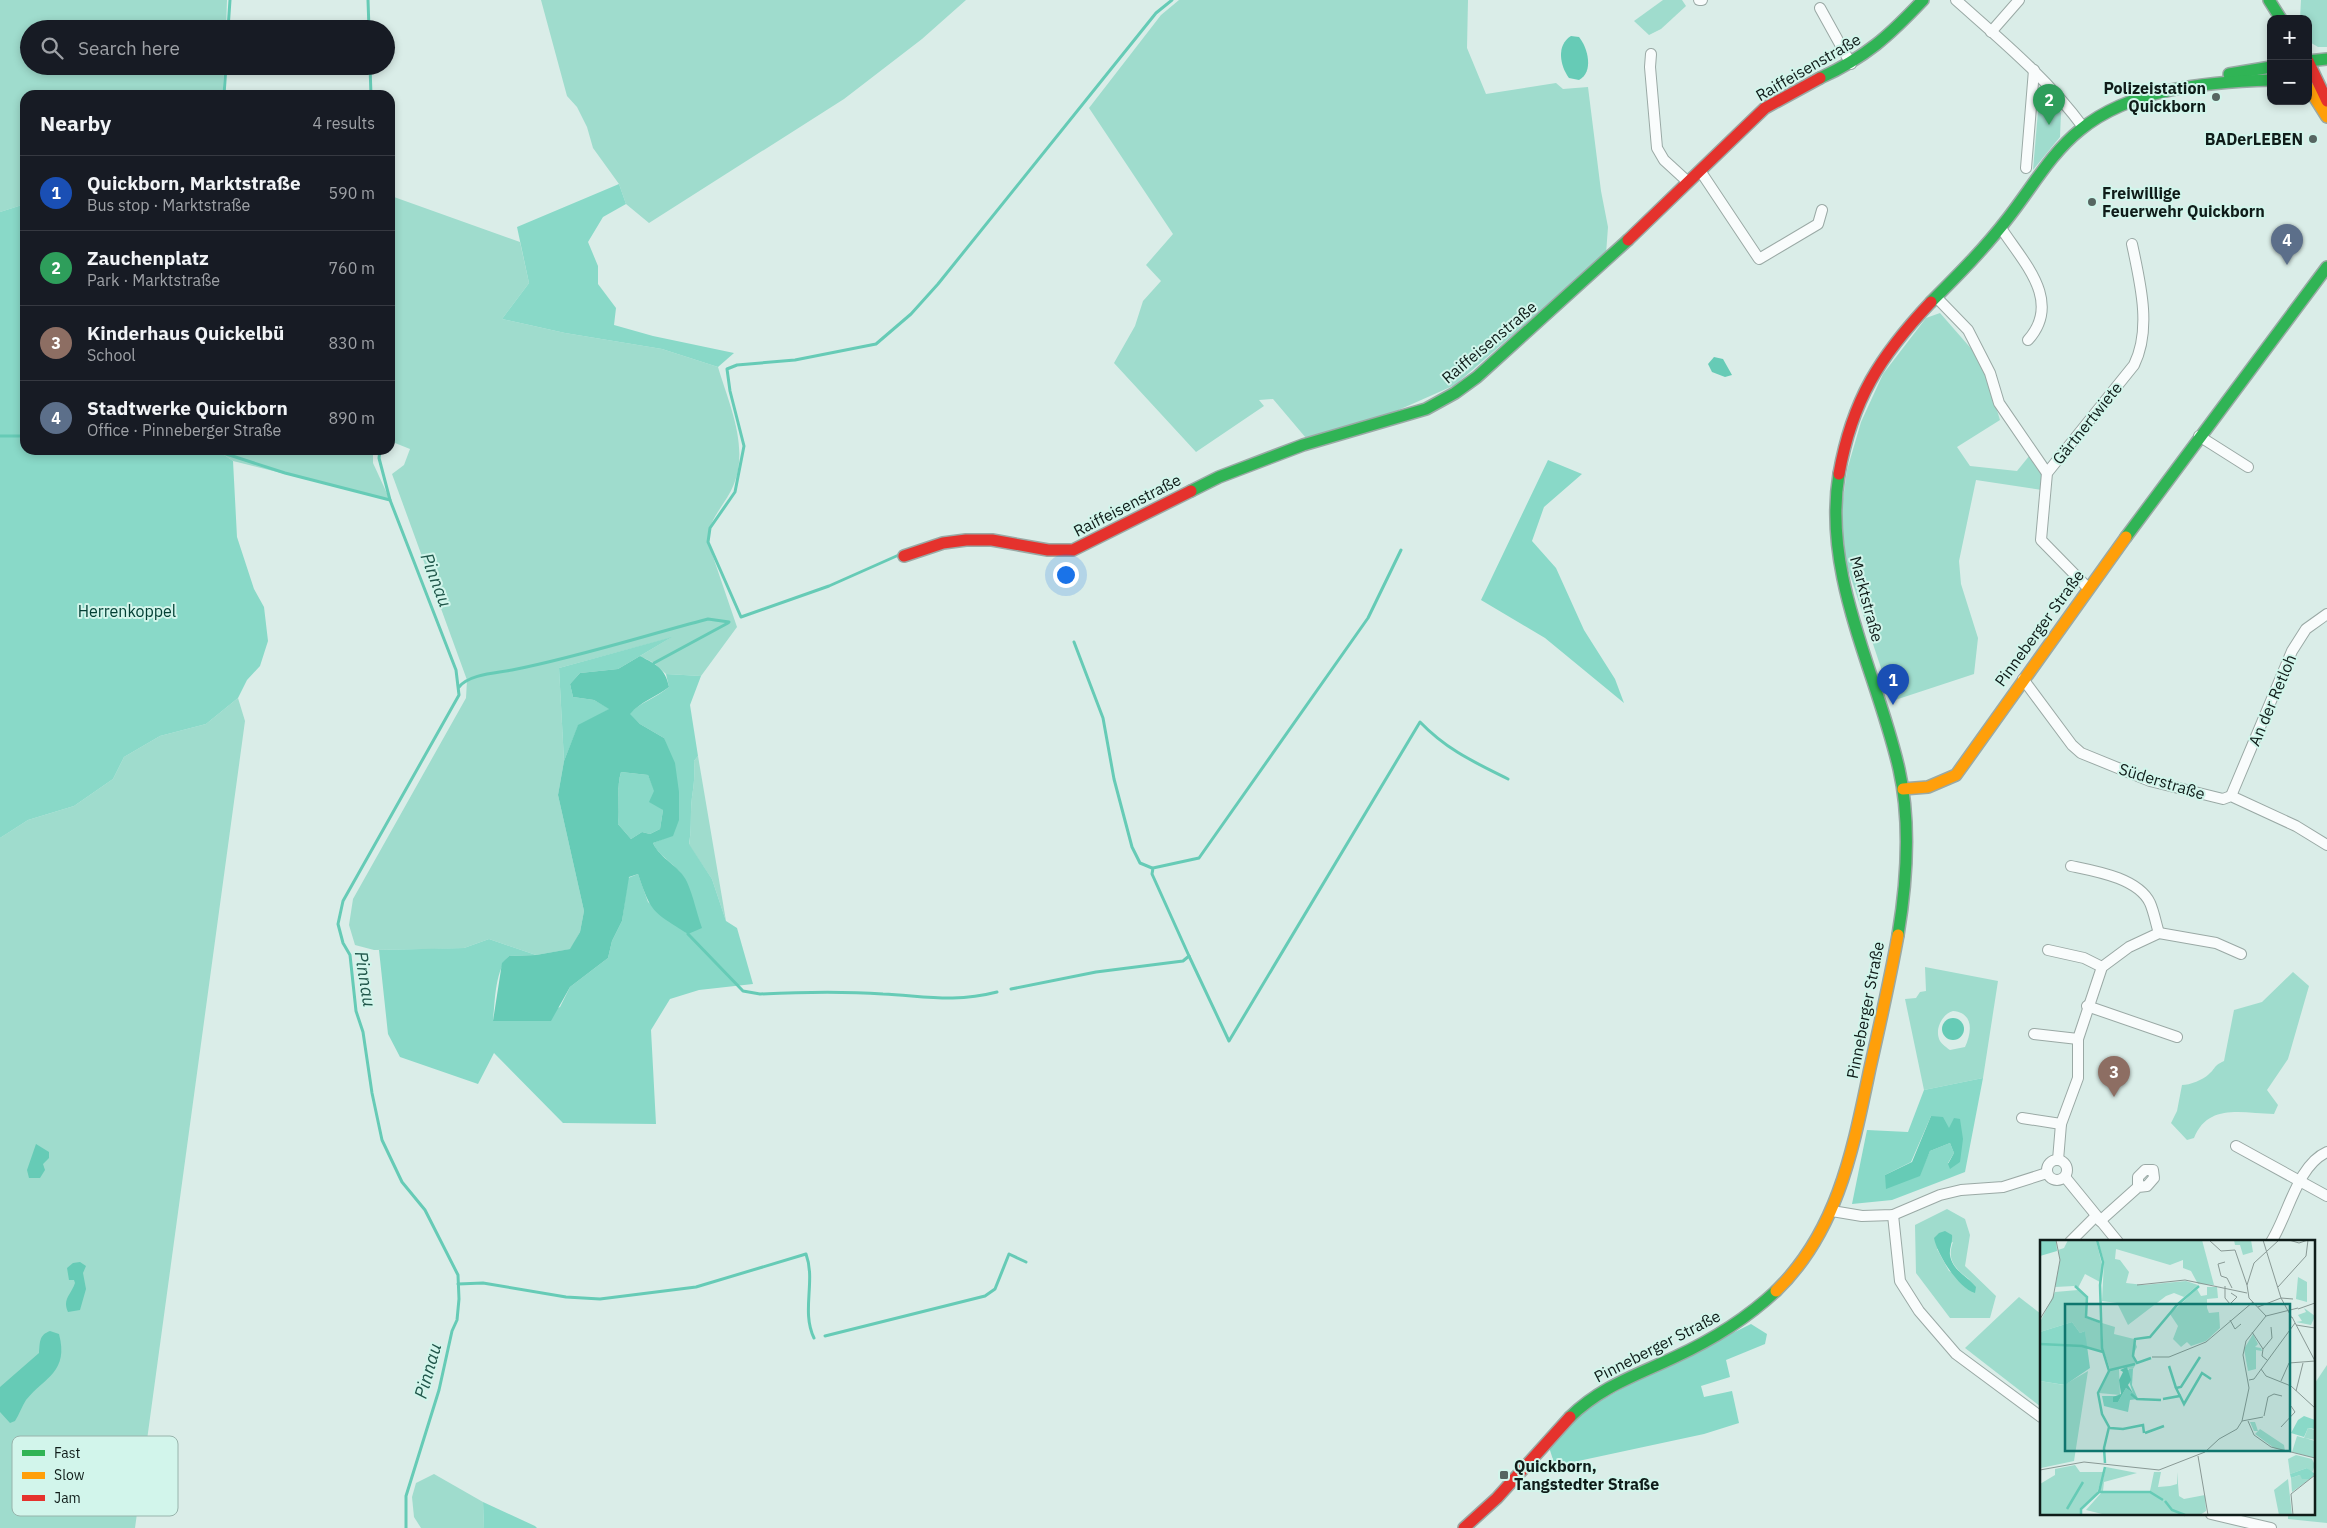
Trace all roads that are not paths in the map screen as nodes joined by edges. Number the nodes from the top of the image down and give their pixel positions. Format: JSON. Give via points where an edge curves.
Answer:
{"nodes":[{"id":1,"x":1923,"y":0,"type":"edge"},
{"id":2,"x":1956,"y":0,"type":"edge"},
{"id":3,"x":2019,"y":0,"type":"edge"},
{"id":4,"x":2264,"y":0,"type":"edge"},
{"id":5,"x":2269,"y":0,"type":"edge"},
{"id":6,"x":1820,"y":8,"type":"dead end"},
{"id":7,"x":2271,"y":15,"type":"edge"},
{"id":8,"x":2278,"y":15,"type":"edge"},
{"id":9,"x":1991,"y":32,"type":"junction"},
{"id":10,"x":1651,"y":54,"type":"dead end"},
{"id":11,"x":2327,"y":59,"type":"edge"},
{"id":12,"x":2312,"y":61,"type":"edge"},
{"id":13,"x":1852,"y":64,"type":"junction"},
{"id":14,"x":2267,"y":68,"type":"edge"},
{"id":15,"x":2034,"y":70,"type":"junction"},
{"id":16,"x":2317,"y":76,"type":"edge"},
{"id":17,"x":2267,"y":80,"type":"edge"},
{"id":18,"x":2213,"y":82,"type":"junction"},
{"id":19,"x":2312,"y":94,"type":"edge"},
{"id":20,"x":2327,"y":101,"type":"edge"},
{"id":21,"x":2327,"y":117,"type":"edge"},
{"id":22,"x":2083,"y":127,"type":"junction"},
{"id":23,"x":2026,"y":168,"type":"dead end"},
{"id":24,"x":1701,"y":172,"type":"junction"},
{"id":25,"x":1688,"y":182,"type":"junction"},
{"id":26,"x":1822,"y":210,"type":"dead end"},
{"id":27,"x":2001,"y":228,"type":"junction"},
{"id":28,"x":2132,"y":244,"type":"dead end"},
{"id":29,"x":2327,"y":267,"type":"edge"},
{"id":30,"x":1937,"y":298,"type":"junction"},
{"id":31,"x":2028,"y":340,"type":"dead end"},
{"id":32,"x":2200,"y":436,"type":"junction"},
{"id":33,"x":2248,"y":467,"type":"dead end"},
{"id":34,"x":2047,"y":472,"type":"junction"},
{"id":35,"x":904,"y":556,"type":"dead end"},
{"id":36,"x":2088,"y":588,"type":"junction"},
{"id":37,"x":2327,"y":614,"type":"edge"},
{"id":38,"x":2023,"y":679,"type":"junction"},
{"id":39,"x":1903,"y":789,"type":"junction"},
{"id":40,"x":2231,"y":796,"type":"junction"},
{"id":41,"x":2327,"y":844,"type":"edge"},
{"id":42,"x":2071,"y":866,"type":"dead end"},
{"id":43,"x":2159,"y":933,"type":"junction"},
{"id":44,"x":2048,"y":950,"type":"dead end"},
{"id":45,"x":2241,"y":954,"type":"dead end"},
{"id":46,"x":2102,"y":967,"type":"junction"},
{"id":47,"x":2087,"y":1006,"type":"junction"},
{"id":48,"x":2034,"y":1034,"type":"dead end"},
{"id":49,"x":2177,"y":1037,"type":"dead end"},
{"id":50,"x":2078,"y":1039,"type":"junction"},
{"id":51,"x":2022,"y":1118,"type":"dead end"},
{"id":52,"x":2061,"y":1124,"type":"junction"},
{"id":53,"x":2236,"y":1146,"type":"dead end"},
{"id":54,"x":2327,"y":1152,"type":"edge"},
{"id":55,"x":2058,"y":1160,"type":"junction"},
{"id":56,"x":2047,"y":1174,"type":"junction"},
{"id":57,"x":2065,"y":1178,"type":"junction"},
{"id":58,"x":2299,"y":1180,"type":"junction"},
{"id":59,"x":2138,"y":1187,"type":"dead end"},
{"id":60,"x":2327,"y":1196,"type":"edge"},
{"id":61,"x":1832,"y":1211,"type":"junction"},
{"id":62,"x":1893,"y":1215,"type":"junction"},
{"id":63,"x":2098,"y":1218,"type":"junction"},
{"id":64,"x":2072,"y":1240,"type":"edge"},
{"id":65,"x":2116,"y":1240,"type":"edge"},
{"id":66,"x":2272,"y":1240,"type":"edge"},
{"id":67,"x":2040,"y":1416,"type":"edge"},
{"id":68,"x":2219,"y":1516,"type":"edge"},
{"id":69,"x":1464,"y":1528,"type":"edge"},
{"id":70,"x":2271,"y":1528,"type":"edge"}],
"edges":[{"from":1,"to":13,"type":"main road","name":"Raiffeisenstraße","via":[[1891,34]]},
{"from":2,"to":9,"type":"street"},
{"from":3,"to":9,"type":"street"},
{"from":4,"to":7,"type":"main road"},
{"from":5,"to":8,"type":"main road"},
{"from":6,"to":13,"type":"street"},
{"from":9,"to":15,"type":"street"},
{"from":10,"to":25,"type":"street","via":[[1657,148],[1664,160]]},
{"from":11,"to":12,"type":"main road"},
{"from":13,"to":24,"type":"main road","name":"Raiffeisenstraße","via":[[1808,83],[1765,108]]},
{"from":14,"to":18,"type":"main road","name":"Marktstraße","via":[[2222,76]]},
{"from":15,"to":22,"type":"street"},
{"from":15,"to":23,"type":"street"},
{"from":16,"to":20,"type":"main road"},
{"from":17,"to":18,"type":"main road","name":"Marktstraße"},
{"from":18,"to":22,"type":"main road","name":"Marktstraße","via":[[2146,95]]},
{"from":19,"to":21,"type":"main road"},
{"from":22,"to":27,"type":"main road","name":"Marktstraße","via":[[2057,154]]},
{"from":24,"to":25,"type":"main road","name":"Raiffeisenstraße"},
{"from":24,"to":26,"type":"street","via":[[1759,259],[1818,224]]},
{"from":25,"to":35,"type":"main road","name":"Raiffeisenstraße","via":[[1477,377],[1426,409],[1302,445],[1219,477],[1073,550],[1062,552],[962,538]]},
{"from":27,"to":30,"type":"main road","name":"Marktstraße"},
{"from":27,"to":31,"type":"street","via":[[2038,284],[2042,296],[2038,328]]},
{"from":28,"to":34,"type":"street","name":"Gärtnertwiete","via":[[2144,333],[2140,352],[2134,365]]},
{"from":29,"to":32,"type":"main road","name":"Pinneberger Straße"},
{"from":30,"to":34,"type":"street","via":[[1968,330],[1990,373],[1999,403]]},
{"from":30,"to":39,"type":"main road","name":"Marktstraße","via":[[1898,339],[1866,386],[1842,454],[1836,491],[1836,530],[1845,593],[1896,754]]},
{"from":32,"to":33,"type":"street"},
{"from":32,"to":36,"type":"main road","name":"Pinneberger Straße"},
{"from":34,"to":36,"type":"street","name":"Gärtnertwiete","via":[[2041,540]]},
{"from":36,"to":38,"type":"main road","name":"Pinneberger Straße"},
{"from":37,"to":40,"type":"street","name":"An der Retloh","via":[[2306,629],[2292,651]]},
{"from":38,"to":39,"type":"main road","name":"Pinneberger Straße","via":[[1956,775],[1928,787]]},
{"from":38,"to":40,"type":"street","name":"Süderstraße","via":[[2081,753],[2150,781],[2223,800]]},
{"from":39,"to":61,"type":"main road","name":"Pinneberger Straße","via":[[1906,837],[1901,910],[1860,1115]]},
{"from":40,"to":41,"type":"street","name":"Süderstraße"},
{"from":42,"to":43,"type":"street","via":[[2105,873],[2129,883],[2149,902]]},
{"from":43,"to":45,"type":"street","via":[[2216,944]]},
{"from":43,"to":46,"type":"street","via":[[2129,947]]},
{"from":44,"to":46,"type":"street","via":[[2084,958]]},
{"from":46,"to":47,"type":"street"},
{"from":47,"to":49,"type":"street"},
{"from":47,"to":50,"type":"street"},
{"from":48,"to":50,"type":"street"},
{"from":50,"to":52,"type":"street","via":[[2078,1078]]},
{"from":51,"to":52,"type":"street"},
{"from":52,"to":55,"type":"street"},
{"from":53,"to":58,"type":"street"},
{"from":54,"to":58,"type":"street","via":[[2320,1155]]},
{"from":55,"to":56,"type":"street","via":[[2047,1166]]},
{"from":55,"to":57,"type":"street","via":[[2067,1167]]},
{"from":56,"to":57,"type":"street","via":[[2051,1179],[2060,1181]]},
{"from":56,"to":62,"type":"street","via":[[2010,1186],[1940,1195]]},
{"from":57,"to":63,"type":"street"},
{"from":58,"to":60,"type":"street"},
{"from":58,"to":66,"type":"street"},
{"from":59,"to":63,"type":"street"},
{"from":61,"to":62,"type":"street","via":[[1862,1216]]},
{"from":61,"to":69,"type":"main road","name":"Pinneberger Straße","via":[[1812,1249],[1775,1295],[1707,1342],[1632,1375],[1596,1395],[1566,1420],[1482,1514]]},
{"from":62,"to":67,"type":"street","via":[[1900,1281],[1919,1310],[1956,1354]]},
{"from":63,"to":64,"type":"street"},
{"from":63,"to":65,"type":"street"},
{"from":68,"to":70,"type":"street"}]}
